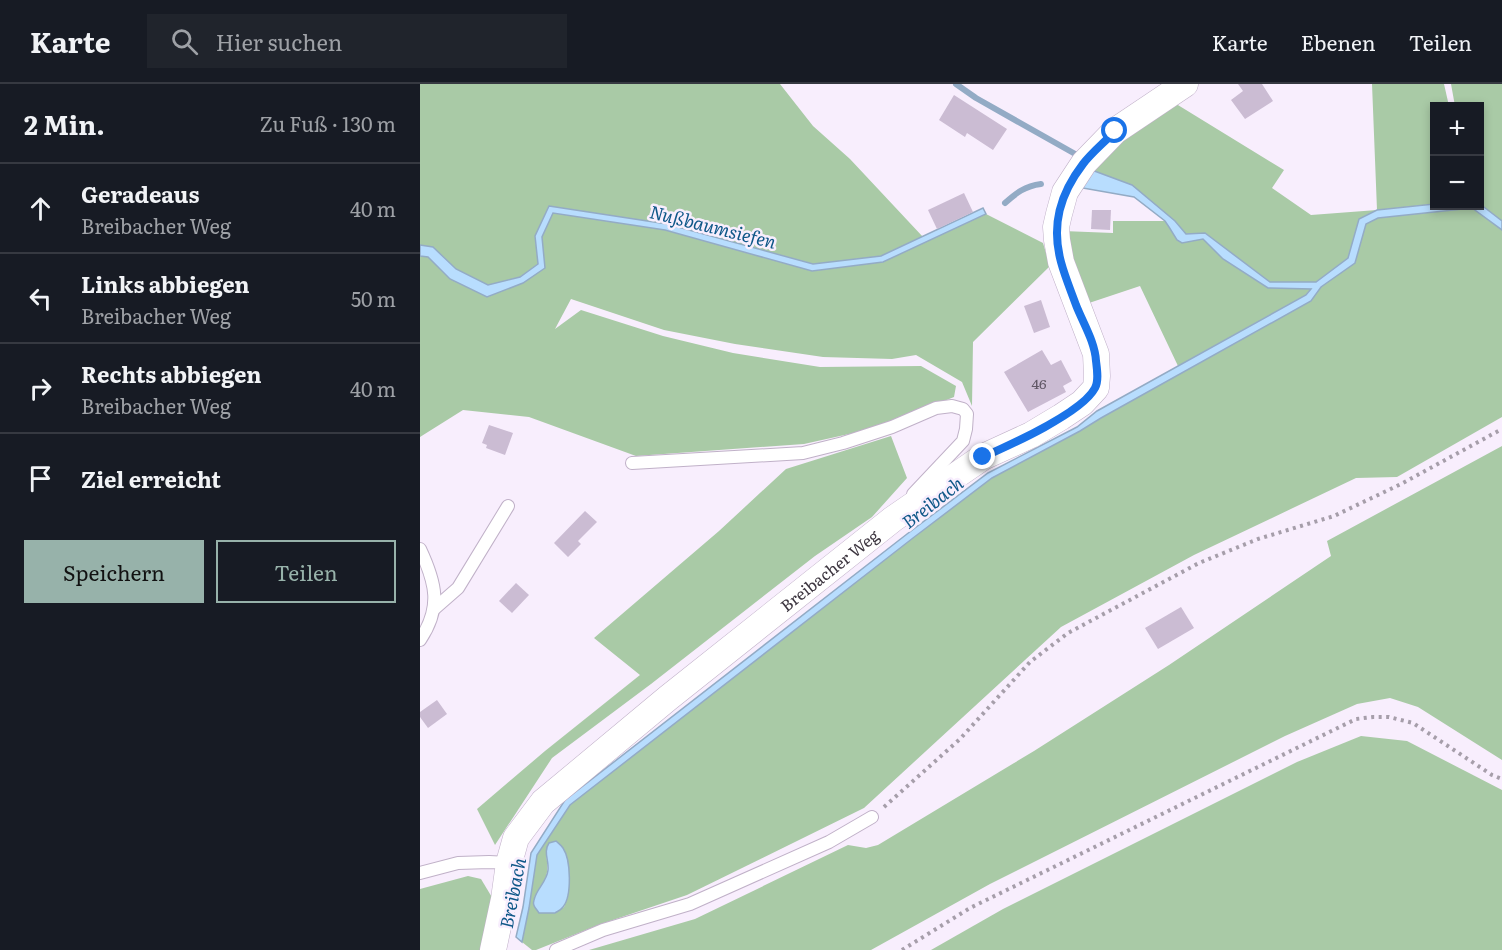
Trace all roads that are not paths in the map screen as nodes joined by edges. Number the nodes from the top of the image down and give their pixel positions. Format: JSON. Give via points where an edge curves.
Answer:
{"nodes":[{"id":1,"x":1185,"y":84,"type":"edge"},
{"id":2,"x":632,"y":463,"type":"dead end"},
{"id":3,"x":508,"y":507,"type":"dead end"},
{"id":4,"x":893,"y":519,"type":"junction"},
{"id":5,"x":420,"y":549,"type":"edge"},
{"id":6,"x":434,"y":609,"type":"junction"},
{"id":7,"x":420,"y":640,"type":"edge"},
{"id":8,"x":872,"y":817,"type":"road end"},
{"id":9,"x":509,"y":863,"type":"junction"},
{"id":10,"x":420,"y":873,"type":"edge"},
{"id":11,"x":493,"y":950,"type":"edge"},
{"id":12,"x":556,"y":950,"type":"edge"}],
"edges":[{"from":1,"to":4,"type":"street","name":"Breibacher Weg","via":[[1115,131],[1084,163],[1065,192],[1056,227],[1057,240],[1061,262],[1096,354],[1096,388],[1061,417],[983,457]]},
{"from":2,"to":4,"type":"lane","via":[[803,453],[843,443],[936,408],[963,409],[967,414],[963,441]]},
{"from":3,"to":6,"type":"lane","via":[[458,588]]},
{"from":4,"to":9,"type":"street","name":"Breibacher Weg","via":[[543,802],[516,838]]},
{"from":5,"to":6,"type":"lane","via":[[435,590]]},
{"from":6,"to":7,"type":"lane"},
{"from":8,"to":12,"type":"lane","via":[[829,842],[690,904],[603,930]]},
{"from":9,"to":10,"type":"lane","via":[[458,864]]},
{"from":9,"to":11,"type":"street","name":"Breibacher Weg"}]}
